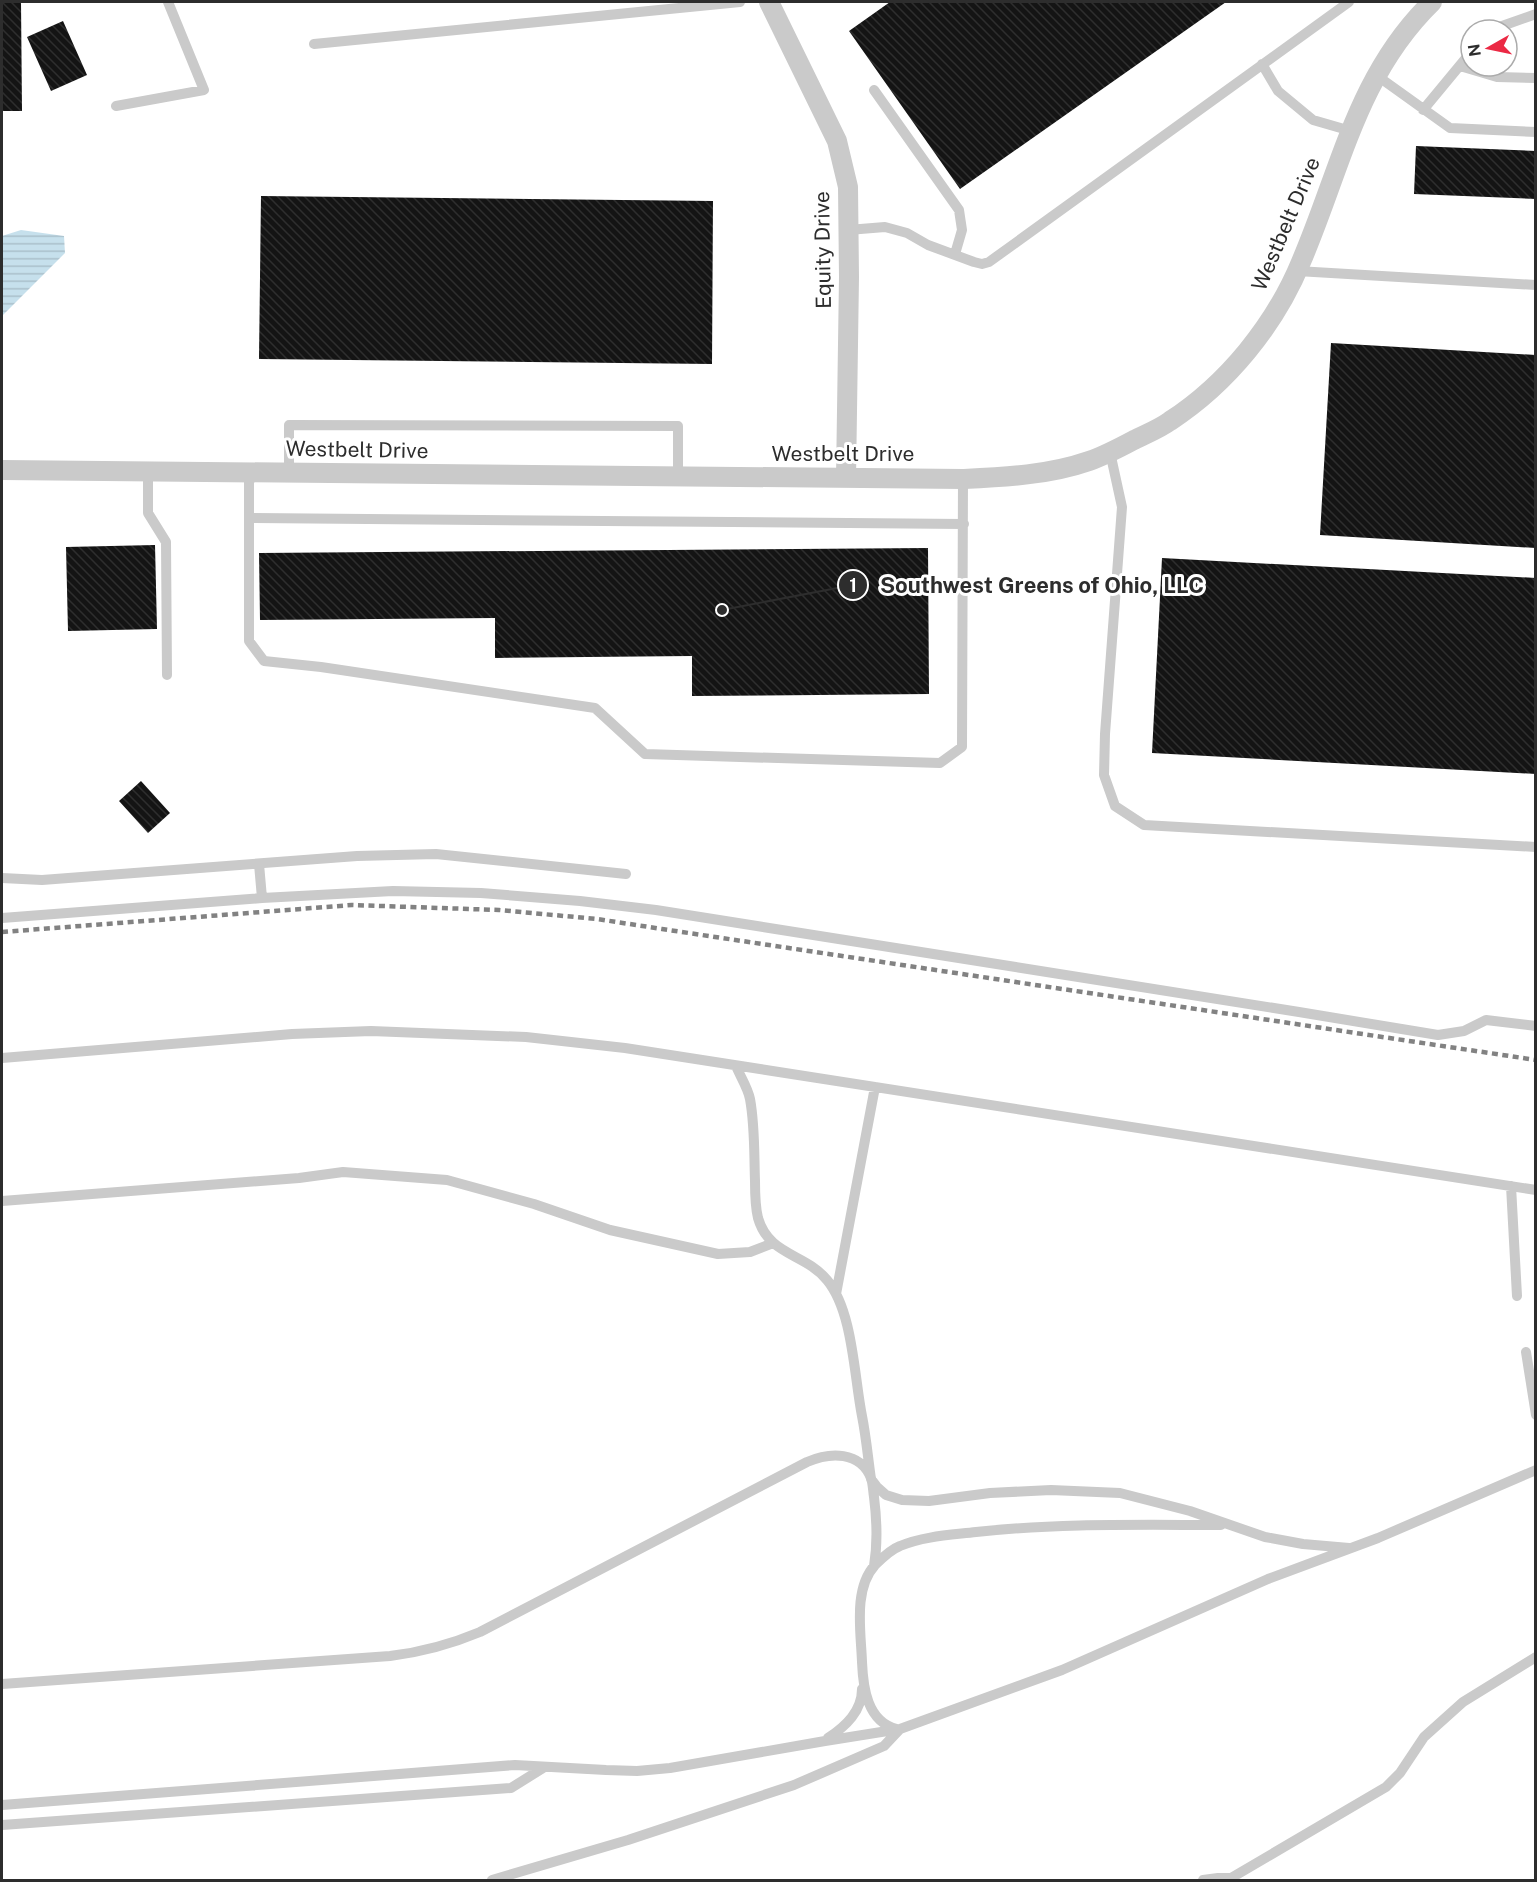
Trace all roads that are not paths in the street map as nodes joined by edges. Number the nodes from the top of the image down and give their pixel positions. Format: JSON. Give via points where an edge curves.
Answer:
{"nodes":[{"id":1,"x":168,"y":2,"type":"edge"},
{"id":2,"x":740,"y":2,"type":"edge"},
{"id":3,"x":769,"y":2,"type":"edge"},
{"id":4,"x":1349,"y":2,"type":"edge"},
{"id":5,"x":1432,"y":2,"type":"edge"},
{"id":6,"x":1536,"y":14,"type":"edge"},
{"id":7,"x":1519,"y":20,"type":"edge"},
{"id":8,"x":314,"y":44,"type":"dead end"},
{"id":9,"x":1262,"y":64,"type":"junction"},
{"id":10,"x":1459,"y":67,"type":"edge"},
{"id":11,"x":1376,"y":75,"type":"junction"},
{"id":12,"x":1519,"y":78,"type":"edge"},
{"id":13,"x":1536,"y":78,"type":"edge"},
{"id":14,"x":874,"y":90,"type":"dead end"},
{"id":15,"x":116,"y":106,"type":"dead end"},
{"id":16,"x":1423,"y":110,"type":"junction"},
{"id":17,"x":1351,"y":130,"type":"junction"},
{"id":18,"x":1536,"y":132,"type":"edge"},
{"id":19,"x":848,"y":230,"type":"junction"},
{"id":20,"x":955,"y":254,"type":"junction"},
{"id":21,"x":1297,"y":271,"type":"junction"},
{"id":22,"x":1536,"y":285,"type":"edge"},
{"id":23,"x":1110,"y":452,"type":"junction"},
{"id":24,"x":2,"y":470,"type":"edge"},
{"id":25,"x":148,"y":472,"type":"junction"},
{"id":26,"x":249,"y":473,"type":"junction"},
{"id":27,"x":289,"y":473,"type":"junction"},
{"id":28,"x":678,"y":477,"type":"junction"},
{"id":29,"x":846,"y":478,"type":"junction"},
{"id":30,"x":963,"y":479,"type":"junction"},
{"id":31,"x":250,"y":518,"type":"junction"},
{"id":32,"x":964,"y":524,"type":"junction"},
{"id":33,"x":167,"y":675,"type":"dead end"},
{"id":34,"x":1536,"y":847,"type":"edge"},
{"id":35,"x":259,"y":864,"type":"junction"},
{"id":36,"x":626,"y":873,"type":"dead end"},
{"id":37,"x":2,"y":878,"type":"edge"},
{"id":38,"x":262,"y":898,"type":"junction"},
{"id":39,"x":2,"y":918,"type":"edge"},
{"id":40,"x":1536,"y":1026,"type":"edge"},
{"id":41,"x":2,"y":1058,"type":"edge"},
{"id":42,"x":736,"y":1066,"type":"junction"},
{"id":43,"x":875,"y":1087,"type":"junction"},
{"id":44,"x":1511,"y":1186,"type":"junction"},
{"id":45,"x":1536,"y":1190,"type":"edge"},
{"id":46,"x":2,"y":1201,"type":"edge"},
{"id":47,"x":772,"y":1243,"type":"junction"},
{"id":48,"x":836,"y":1294,"type":"junction"},
{"id":49,"x":1517,"y":1296,"type":"dead end"},
{"id":50,"x":1526,"y":1352,"type":"dead end"},
{"id":51,"x":1536,"y":1415,"type":"edge"},
{"id":52,"x":1536,"y":1470,"type":"edge"},
{"id":53,"x":871,"y":1479,"type":"junction"},
{"id":54,"x":1231,"y":1525,"type":"junction"},
{"id":55,"x":1352,"y":1548,"type":"junction"},
{"id":56,"x":874,"y":1566,"type":"junction"},
{"id":57,"x":1536,"y":1657,"type":"edge"},
{"id":58,"x":862,"y":1674,"type":"junction"},
{"id":59,"x":2,"y":1684,"type":"edge"},
{"id":60,"x":900,"y":1730,"type":"junction"},
{"id":61,"x":825,"y":1741,"type":"junction"},
{"id":62,"x":544,"y":1768,"type":"junction"},
{"id":63,"x":2,"y":1805,"type":"edge"},
{"id":64,"x":2,"y":1825,"type":"edge"},
{"id":65,"x":1232,"y":1880,"type":"edge"},
{"id":66,"x":492,"y":1881,"type":"edge"},
{"id":67,"x":1203,"y":1881,"type":"edge"}],
"edges":[{"from":1,"to":15,"type":"lane","via":[[204,90]]},
{"from":2,"to":8,"type":"lane"},
{"from":3,"to":19,"type":"street","name":"Equity Drive","via":[[837,141],[848,187]]},
{"from":4,"to":9,"type":"lane"},
{"from":5,"to":11,"type":"street","name":"Westbelt Drive","via":[[1395,44]]},
{"from":6,"to":7,"type":"lane"},
{"from":9,"to":17,"type":"lane","via":[[1278,91],[1313,120]]},
{"from":9,"to":20,"type":"lane","via":[[989,262],[982,264]]},
{"from":10,"to":16,"type":"lane"},
{"from":11,"to":16,"type":"lane"},
{"from":11,"to":17,"type":"street","name":"Westbelt Drive"},
{"from":12,"to":13,"type":"lane"},
{"from":14,"to":20,"type":"lane","via":[[959,210],[962,230]]},
{"from":16,"to":18,"type":"lane","via":[[1450,128]]},
{"from":17,"to":21,"type":"street","name":"Westbelt Drive"},
{"from":19,"to":20,"type":"lane","via":[[885,227]]},
{"from":19,"to":29,"type":"street","name":"Equity Drive"},
{"from":21,"to":22,"type":"lane"},
{"from":21,"to":23,"type":"street","name":"Westbelt Drive","via":[[1252,346],[1227,373],[1170,421]]},
{"from":23,"to":30,"type":"street","name":"Westbelt Drive","via":[[1060,469]]},
{"from":23,"to":34,"type":"lane","via":[[1122,507],[1104,775],[1115,806],[1144,825]]},
{"from":24,"to":25,"type":"street","name":"Westbelt Drive"},
{"from":25,"to":26,"type":"street","name":"Westbelt Drive"},
{"from":25,"to":33,"type":"lane","via":[[148,513],[166,542]]},
{"from":26,"to":27,"type":"street","name":"Westbelt Drive"},
{"from":26,"to":31,"type":"lane"},
{"from":27,"to":28,"type":"street","name":"Westbelt Drive"},
{"from":27,"to":28,"type":"lane","via":[[289,425],[678,426]]},
{"from":28,"to":29,"type":"street","name":"Westbelt Drive"},
{"from":29,"to":30,"type":"street","name":"Westbelt Drive"},
{"from":30,"to":32,"type":"lane"},
{"from":31,"to":32,"type":"lane"},
{"from":31,"to":32,"type":"lane","via":[[249,641],[264,661],[595,708],[645,754],[940,763],[962,747]]},
{"from":35,"to":36,"type":"lane","via":[[436,854]]},
{"from":35,"to":37,"type":"lane","via":[[42,880]]},
{"from":35,"to":38,"type":"lane"},
{"from":38,"to":39,"type":"lane"},
{"from":38,"to":40,"type":"lane","via":[[393,891],[580,901],[1438,1035],[1486,1020]]},
{"from":41,"to":42,"type":"lane","via":[[371,1031],[526,1037]]},
{"from":42,"to":43,"type":"lane"},
{"from":42,"to":47,"type":"lane","via":[[749,1096],[757,1216]]},
{"from":43,"to":44,"type":"lane"},
{"from":43,"to":48,"type":"lane"},
{"from":44,"to":45,"type":"lane"},
{"from":44,"to":49,"type":"lane"},
{"from":46,"to":47,"type":"lane","via":[[353,1173],[447,1180],[534,1203],[610,1230],[718,1254],[750,1252]]},
{"from":47,"to":48,"type":"lane","via":[[815,1268]]},
{"from":48,"to":53,"type":"lane","via":[[852,1357]]},
{"from":50,"to":51,"type":"lane"},
{"from":52,"to":55,"type":"lane"},
{"from":53,"to":54,"type":"lane","via":[[886,1494],[902,1500],[1041,1491],[1120,1493]]},
{"from":53,"to":56,"type":"lane","via":[[878,1521]]},
{"from":53,"to":59,"type":"lane","via":[[849,1458],[819,1457],[480,1632],[425,1651]]},
{"from":54,"to":55,"type":"lane","via":[[1303,1544]]},
{"from":54,"to":56,"type":"lane","via":[[1019,1528],[929,1537],[898,1547]]},
{"from":55,"to":60,"type":"lane","via":[[1268,1580],[1062,1670]]},
{"from":56,"to":58,"type":"lane","via":[[862,1590]]},
{"from":57,"to":65,"type":"lane","via":[[1463,1702],[1424,1737],[1386,1787]]},
{"from":58,"to":60,"type":"lane","via":[[866,1696],[876,1716]]},
{"from":58,"to":61,"type":"lane","via":[[858,1707],[846,1724]]},
{"from":60,"to":61,"type":"lane"},
{"from":60,"to":66,"type":"lane","via":[[884,1746],[794,1785]]},
{"from":61,"to":62,"type":"lane","via":[[670,1768]]},
{"from":62,"to":63,"type":"lane","via":[[515,1765]]},
{"from":62,"to":64,"type":"lane","via":[[511,1788]]},
{"from":65,"to":67,"type":"lane"}]}
